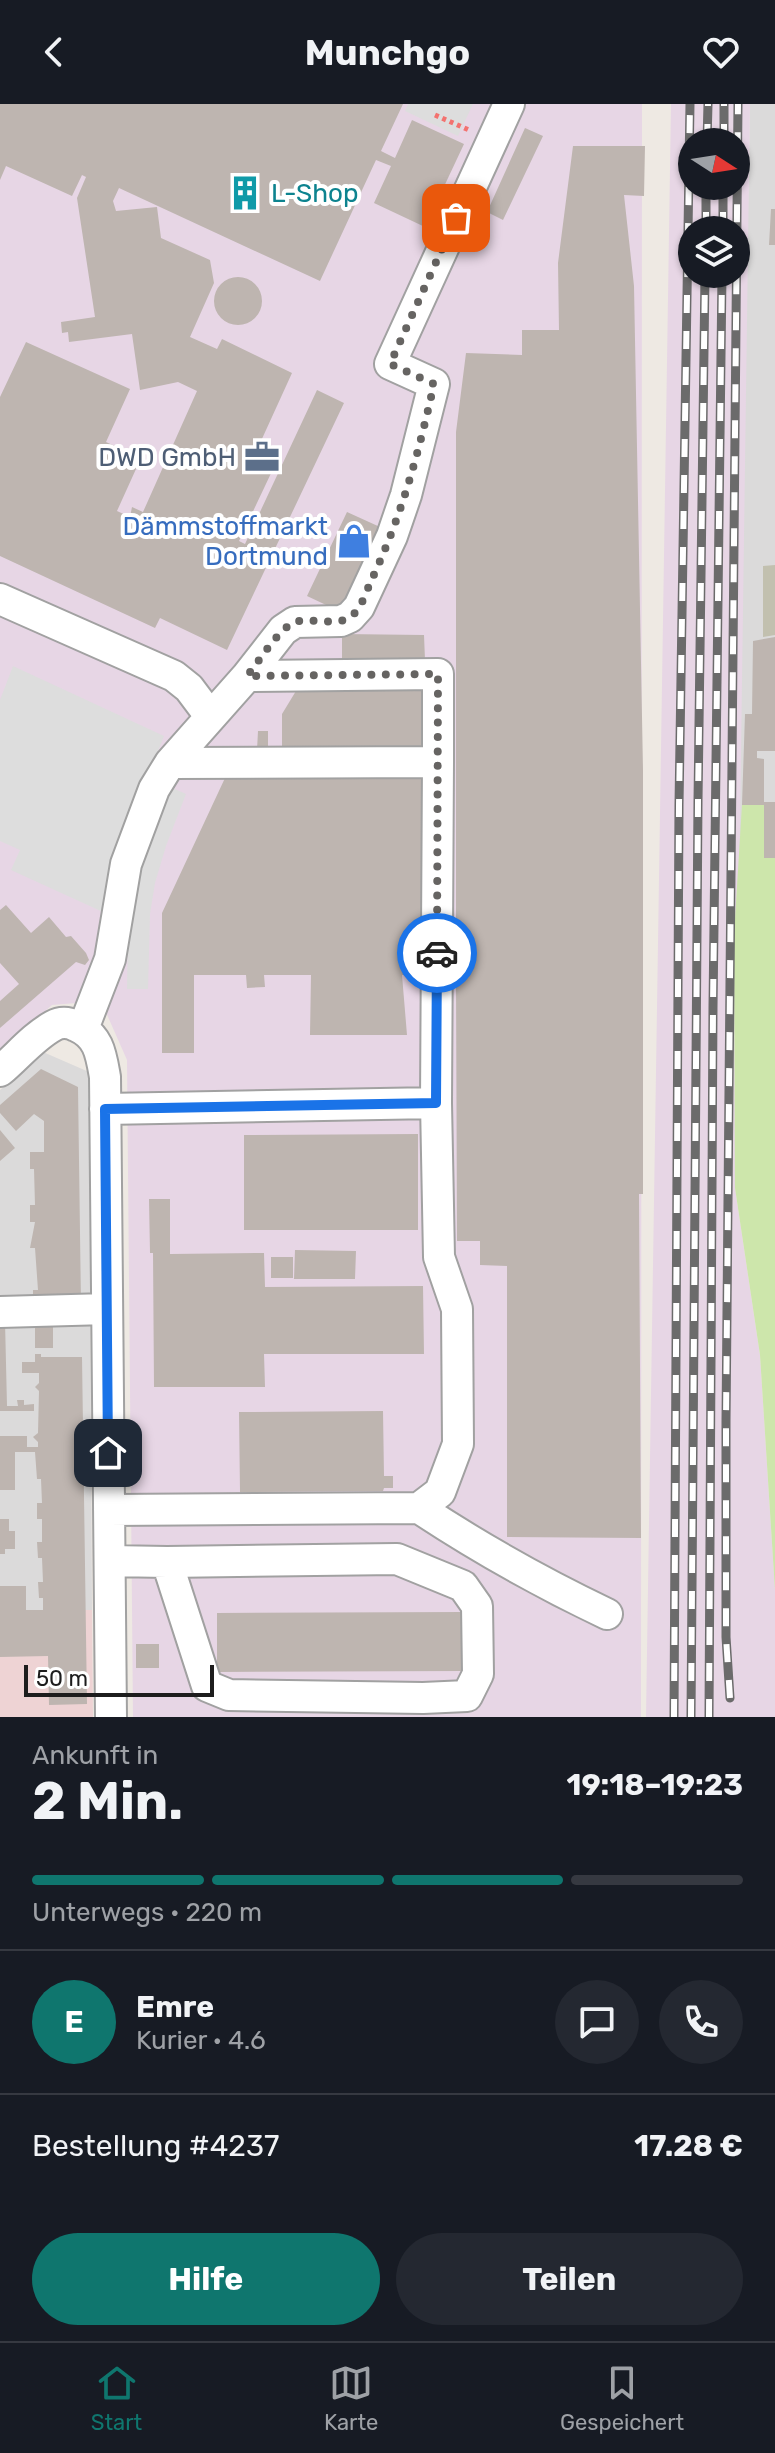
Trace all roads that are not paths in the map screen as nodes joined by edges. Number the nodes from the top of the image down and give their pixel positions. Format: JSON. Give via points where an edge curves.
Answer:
{"nodes":[{"id":1,"x":509,"y":104,"type":"edge"},
{"id":2,"x":0,"y":599,"type":"edge"},
{"id":3,"x":247,"y":676,"type":"junction"},
{"id":4,"x":210,"y":716,"type":"junction"},
{"id":5,"x":438,"y":762,"type":"junction"},
{"id":6,"x":170,"y":763,"type":"junction"},
{"id":7,"x":83,"y":1029,"type":"junction"},
{"id":8,"x":0,"y":1071,"type":"edge"},
{"id":9,"x":436,"y":1103,"type":"junction"},
{"id":10,"x":105,"y":1109,"type":"junction"},
{"id":11,"x":107,"y":1309,"type":"junction"},
{"id":12,"x":0,"y":1312,"type":"edge"},
{"id":13,"x":419,"y":1508,"type":"junction"},
{"id":14,"x":109,"y":1510,"type":"junction"},
{"id":15,"x":110,"y":1561,"type":"junction"},
{"id":16,"x":167,"y":1562,"type":"junction"},
{"id":17,"x":607,"y":1614,"type":"dead end"},
{"id":18,"x":111,"y":1717,"type":"edge"}],
"edges":[{"from":1,"to":3,"type":"street","via":[[390,364],[434,384],[392,536],[350,617],[295,622]]},
{"from":2,"to":4,"type":"street","via":[[174,676]]},
{"from":3,"to":4,"type":"street"},
{"from":3,"to":5,"type":"street","via":[[438,674]]},
{"from":4,"to":6,"type":"street"},
{"from":5,"to":6,"type":"street"},
{"from":5,"to":9,"type":"street"},
{"from":6,"to":7,"type":"street","via":[[154,789],[126,864],[110,959]]},
{"from":7,"to":8,"type":"street","via":[[56,1024]]},
{"from":7,"to":10,"type":"street","via":[[101,1053]]},
{"from":9,"to":10,"type":"street"},
{"from":9,"to":13,"type":"street","via":[[439,1257],[457,1309],[458,1444],[440,1492]]},
{"from":10,"to":11,"type":"street"},
{"from":11,"to":12,"type":"street"},
{"from":11,"to":14,"type":"street"},
{"from":13,"to":14,"type":"street"},
{"from":13,"to":17,"type":"street","via":[[505,1563]]},
{"from":14,"to":15,"type":"street"},
{"from":15,"to":16,"type":"street"},
{"from":15,"to":18,"type":"street"},
{"from":16,"to":16,"type":"street","via":[[207,1686],[229,1695],[467,1696],[478,1674],[477,1606],[463,1586],[397,1559]]}]}
